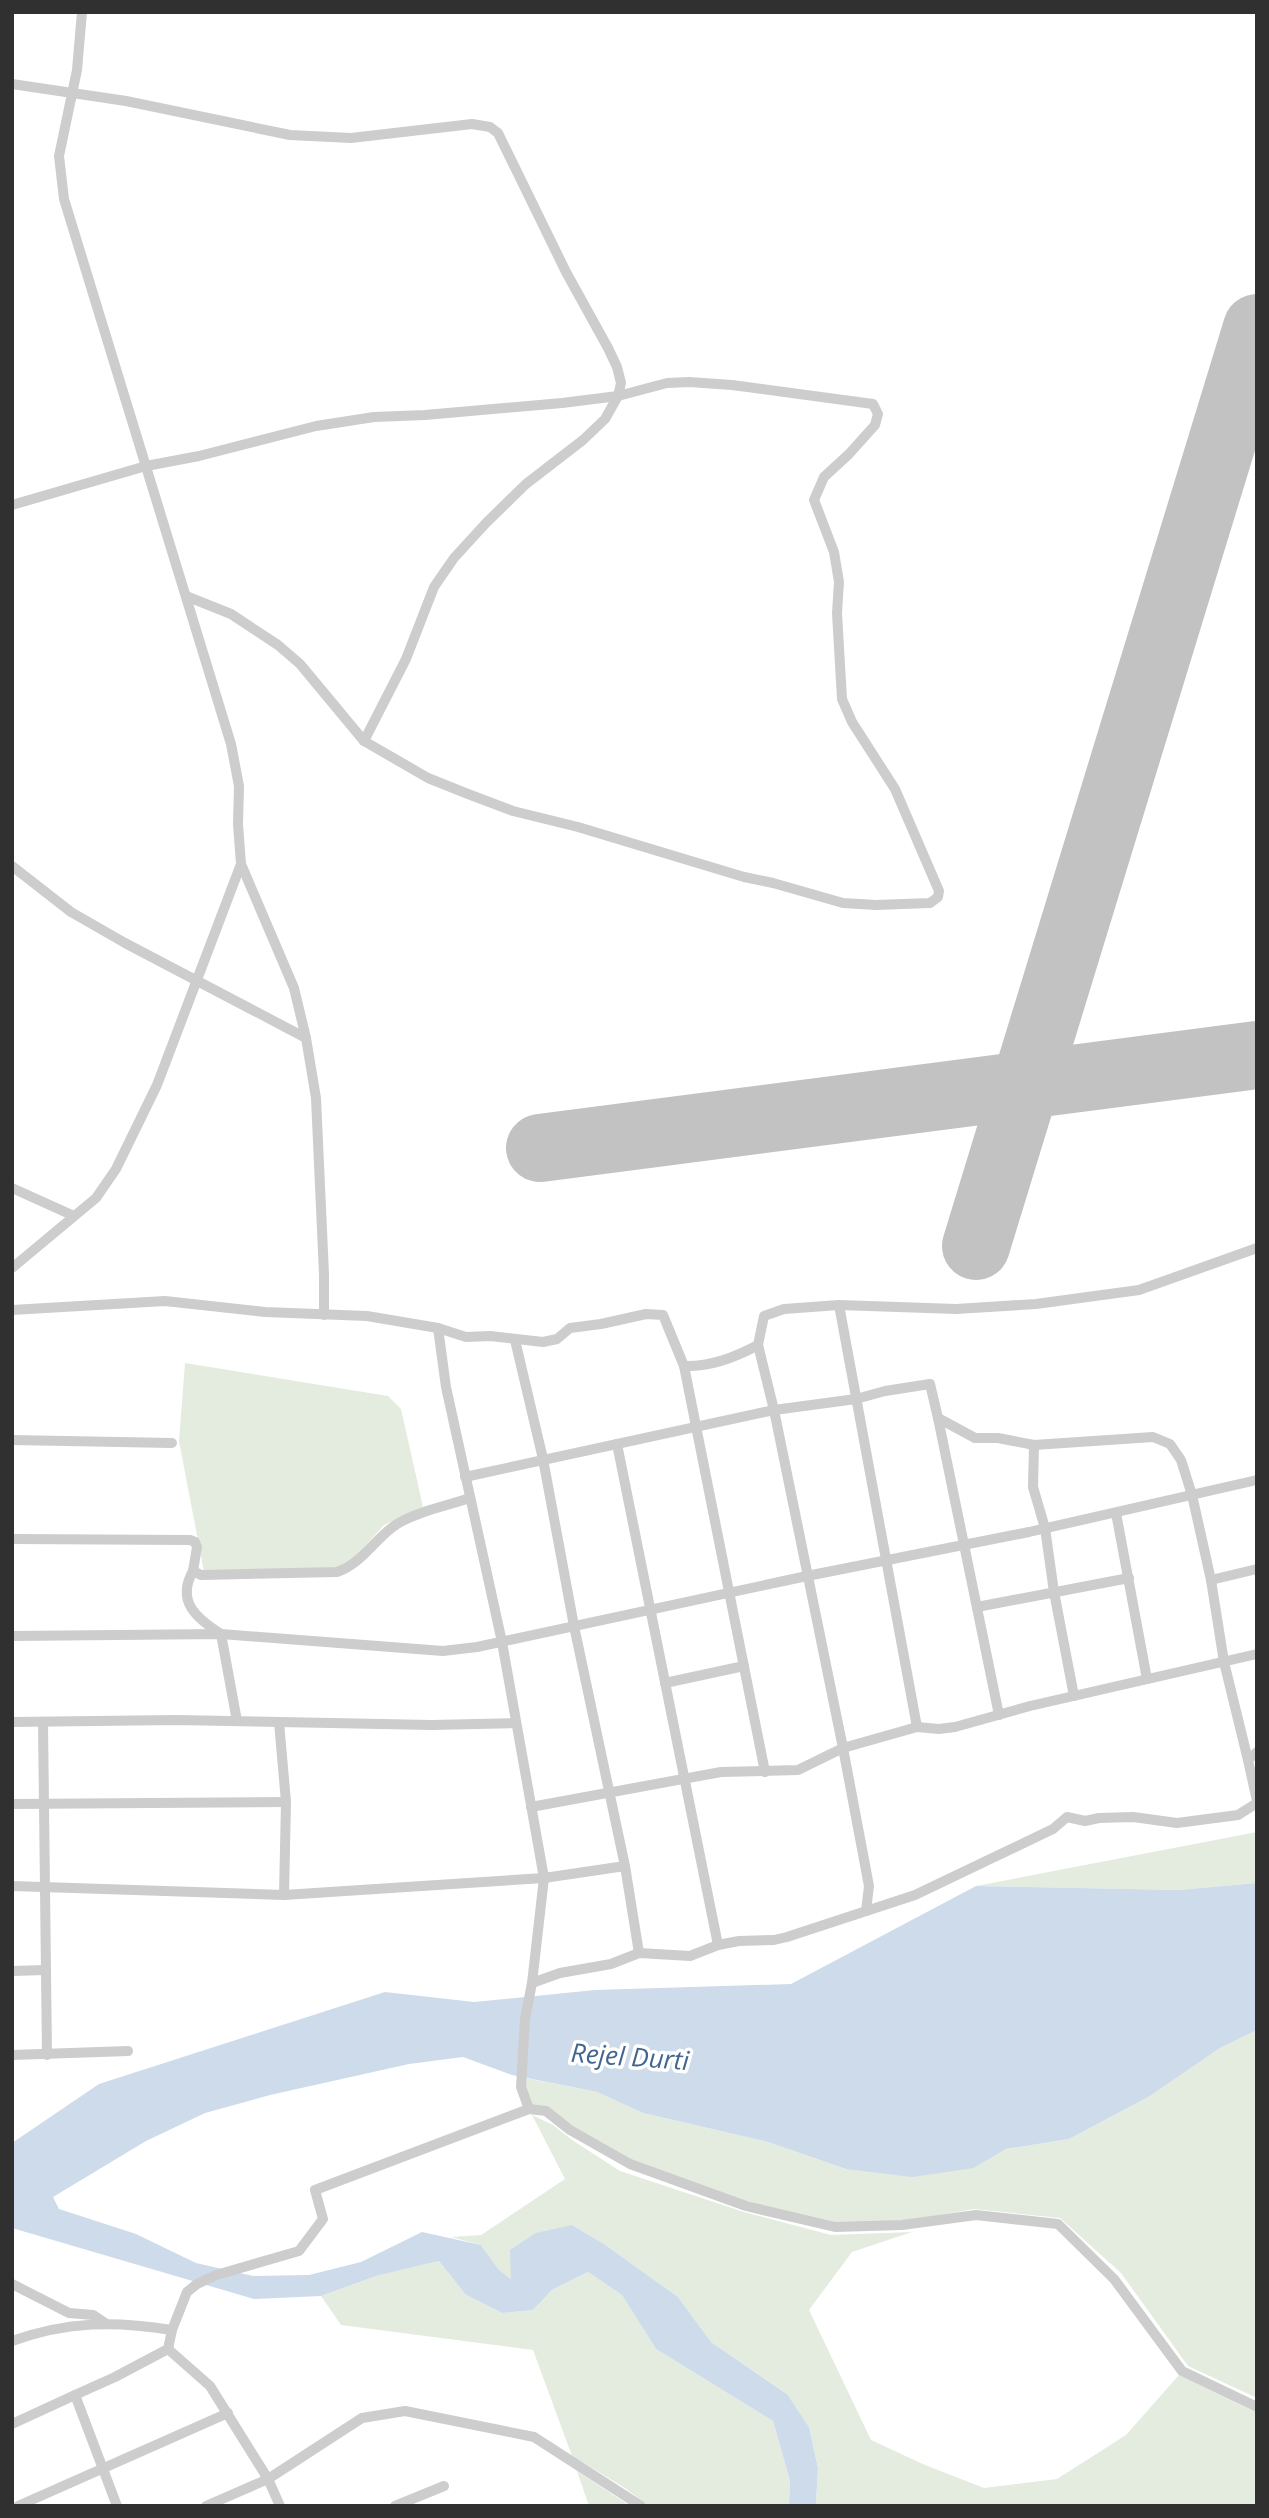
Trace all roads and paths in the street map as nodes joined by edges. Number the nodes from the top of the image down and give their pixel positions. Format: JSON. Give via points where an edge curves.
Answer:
{"nodes":[{"id":1,"x":82,"y":12,"type":"edge"},
{"id":2,"x":12,"y":84,"type":"edge"},
{"id":3,"x":72,"y":92,"type":"junction"},
{"id":4,"x":618,"y":396,"type":"junction"},
{"id":5,"x":146,"y":466,"type":"junction"},
{"id":6,"x":12,"y":505,"type":"edge"},
{"id":7,"x":186,"y":596,"type":"junction"},
{"id":8,"x":364,"y":741,"type":"junction"},
{"id":9,"x":241,"y":864,"type":"junction"},
{"id":10,"x":12,"y":866,"type":"edge"},
{"id":11,"x":198,"y":981,"type":"junction"},
{"id":12,"x":306,"y":1038,"type":"junction"},
{"id":13,"x":12,"y":1188,"type":"edge"},
{"id":14,"x":74,"y":1216,"type":"junction"},
{"id":15,"x":1257,"y":1248,"type":"edge"},
{"id":16,"x":12,"y":1269,"type":"edge"},
{"id":17,"x":839,"y":1305,"type":"junction"},
{"id":18,"x":12,"y":1310,"type":"edge"},
{"id":19,"x":324,"y":1315,"type":"junction"},
{"id":20,"x":438,"y":1328,"type":"junction"},
{"id":21,"x":514,"y":1340,"type":"junction"},
{"id":22,"x":758,"y":1345,"type":"junction"},
{"id":23,"x":684,"y":1366,"type":"junction"},
{"id":24,"x":856,"y":1399,"type":"junction"},
{"id":25,"x":774,"y":1410,"type":"junction"},
{"id":26,"x":938,"y":1419,"type":"junction"},
{"id":27,"x":695,"y":1428,"type":"junction"},
{"id":28,"x":12,"y":1440,"type":"edge"},
{"id":29,"x":172,"y":1443,"type":"dead end"},
{"id":30,"x":617,"y":1444,"type":"junction"},
{"id":31,"x":1034,"y":1445,"type":"junction"},
{"id":32,"x":543,"y":1459,"type":"junction"},
{"id":33,"x":465,"y":1477,"type":"junction"},
{"id":34,"x":1257,"y":1480,"type":"edge"},
{"id":35,"x":1192,"y":1495,"type":"junction"},
{"id":36,"x":470,"y":1498,"type":"junction"},
{"id":37,"x":1116,"y":1513,"type":"junction"},
{"id":38,"x":1045,"y":1528,"type":"junction"},
{"id":39,"x":12,"y":1539,"type":"edge"},
{"id":40,"x":965,"y":1545,"type":"junction"},
{"id":41,"x":885,"y":1561,"type":"junction"},
{"id":42,"x":1257,"y":1569,"type":"edge"},
{"id":43,"x":193,"y":1571,"type":"junction"},
{"id":44,"x":807,"y":1576,"type":"junction"},
{"id":45,"x":1129,"y":1578,"type":"junction"},
{"id":46,"x":1211,"y":1580,"type":"junction"},
{"id":47,"x":1054,"y":1592,"type":"junction"},
{"id":48,"x":730,"y":1593,"type":"junction"},
{"id":49,"x":977,"y":1607,"type":"junction"},
{"id":50,"x":649,"y":1610,"type":"junction"},
{"id":51,"x":574,"y":1626,"type":"junction"},
{"id":52,"x":221,"y":1634,"type":"junction"},
{"id":53,"x":12,"y":1636,"type":"edge"},
{"id":54,"x":502,"y":1642,"type":"junction"},
{"id":55,"x":1257,"y":1654,"type":"edge"},
{"id":56,"x":1224,"y":1662,"type":"junction"},
{"id":57,"x":744,"y":1666,"type":"junction"},
{"id":58,"x":1147,"y":1679,"type":"junction"},
{"id":59,"x":665,"y":1683,"type":"junction"},
{"id":60,"x":1074,"y":1696,"type":"junction"},
{"id":61,"x":999,"y":1715,"type":"junction"},
{"id":62,"x":237,"y":1721,"type":"junction"},
{"id":63,"x":12,"y":1722,"type":"edge"},
{"id":64,"x":43,"y":1722,"type":"junction"},
{"id":65,"x":279,"y":1722,"type":"junction"},
{"id":66,"x":516,"y":1723,"type":"junction"},
{"id":67,"x":917,"y":1727,"type":"junction"},
{"id":68,"x":843,"y":1748,"type":"junction"},
{"id":69,"x":1257,"y":1752,"type":"edge"},
{"id":70,"x":1248,"y":1760,"type":"junction"},
{"id":71,"x":765,"y":1772,"type":"junction"},
{"id":72,"x":685,"y":1778,"type":"junction"},
{"id":73,"x":609,"y":1794,"type":"junction"},
{"id":74,"x":286,"y":1802,"type":"junction"},
{"id":75,"x":1257,"y":1802,"type":"edge"},
{"id":76,"x":12,"y":1804,"type":"edge"},
{"id":77,"x":44,"y":1804,"type":"junction"},
{"id":78,"x":531,"y":1807,"type":"junction"},
{"id":79,"x":625,"y":1866,"type":"junction"},
{"id":80,"x":544,"y":1878,"type":"junction"},
{"id":81,"x":12,"y":1886,"type":"edge"},
{"id":82,"x":45,"y":1887,"type":"junction"},
{"id":83,"x":284,"y":1895,"type":"junction"},
{"id":84,"x":866,"y":1912,"type":"junction"},
{"id":85,"x":718,"y":1945,"type":"junction"},
{"id":86,"x":639,"y":1953,"type":"junction"},
{"id":87,"x":46,"y":1970,"type":"junction"},
{"id":88,"x":12,"y":1971,"type":"edge"},
{"id":89,"x":532,"y":1983,"type":"junction"},
{"id":90,"x":128,"y":2051,"type":"dead end"},
{"id":91,"x":12,"y":2055,"type":"edge"},
{"id":92,"x":47,"y":2055,"type":"junction"},
{"id":93,"x":529,"y":2109,"type":"junction"},
{"id":94,"x":12,"y":2284,"type":"edge"},
{"id":95,"x":105,"y":2323,"type":"junction"},
{"id":96,"x":172,"y":2330,"type":"junction"},
{"id":97,"x":12,"y":2341,"type":"edge"},
{"id":98,"x":168,"y":2349,"type":"junction"},
{"id":99,"x":75,"y":2395,"type":"junction"},
{"id":100,"x":1257,"y":2407,"type":"edge"},
{"id":101,"x":228,"y":2413,"type":"junction"},
{"id":102,"x":12,"y":2424,"type":"edge"},
{"id":103,"x":102,"y":2468,"type":"junction"},
{"id":104,"x":268,"y":2479,"type":"junction"},
{"id":105,"x":444,"y":2486,"type":"dead end"},
{"id":106,"x":18,"y":2506,"type":"edge"},
{"id":107,"x":117,"y":2506,"type":"edge"},
{"id":108,"x":206,"y":2506,"type":"edge"},
{"id":109,"x":280,"y":2506,"type":"edge"},
{"id":110,"x":395,"y":2506,"type":"edge"},
{"id":111,"x":641,"y":2506,"type":"edge"}],
"edges":[{"from":1,"to":3,"type":"street"},
{"from":2,"to":3,"type":"street"},
{"from":3,"to":4,"type":"street","via":[[290,135],[351,138],[472,124],[490,127],[498,133],[617,367]]},
{"from":3,"to":5,"type":"street","via":[[60,156],[64,199]]},
{"from":4,"to":5,"type":"street","via":[[374,417]]},
{"from":4,"to":8,"type":"street","via":[[605,419],[526,484],[454,558],[434,587],[406,659]]},
{"from":4,"to":8,"type":"street","via":[[689,382],[873,404],[878,414],[875,425],[824,477],[814,500],[834,552],[839,582],[836,613],[842,699],[895,789],[939,891],[936,901],[844,903],[733,874],[513,811],[428,778]]},
{"from":5,"to":6,"type":"street"},
{"from":5,"to":7,"type":"street"},
{"from":7,"to":8,"type":"street","via":[[231,614],[278,645],[300,664]]},
{"from":7,"to":9,"type":"street","via":[[236,767]]},
{"from":9,"to":11,"type":"street"},
{"from":9,"to":12,"type":"street","via":[[294,988]]},
{"from":10,"to":11,"type":"street","via":[[71,912]]},
{"from":11,"to":12,"type":"street"},
{"from":11,"to":14,"type":"street","via":[[157,1085],[116,1169],[96,1198]]},
{"from":12,"to":19,"type":"street","via":[[316,1098]]},
{"from":13,"to":14,"type":"street"},
{"from":14,"to":16,"type":"street"},
{"from":15,"to":17,"type":"street","via":[[1139,1290],[956,1309]]},
{"from":17,"to":22,"type":"street","via":[[764,1316]]},
{"from":17,"to":24,"type":"street"},
{"from":18,"to":19,"type":"street","via":[[165,1301]]},
{"from":19,"to":20,"type":"street","via":[[367,1316]]},
{"from":20,"to":21,"type":"street","via":[[466,1337]]},
{"from":20,"to":33,"type":"street"},
{"from":21,"to":23,"type":"street","via":[[543,1342],[557,1339],[570,1328],[663,1315]]},
{"from":21,"to":32,"type":"street"},
{"from":22,"to":23,"type":"street","via":[[712,1363]]},
{"from":22,"to":25,"type":"street"},
{"from":23,"to":27,"type":"street"},
{"from":24,"to":25,"type":"street"},
{"from":24,"to":26,"type":"street","via":[[930,1384]]},
{"from":24,"to":41,"type":"street"},
{"from":25,"to":27,"type":"street"},
{"from":25,"to":44,"type":"street"},
{"from":26,"to":31,"type":"street","via":[[975,1438]]},
{"from":26,"to":40,"type":"street"},
{"from":27,"to":30,"type":"street"},
{"from":27,"to":48,"type":"street"},
{"from":28,"to":29,"type":"street"},
{"from":30,"to":32,"type":"street"},
{"from":30,"to":50,"type":"street"},
{"from":31,"to":35,"type":"street","via":[[1153,1437],[1170,1444],[1181,1460]]},
{"from":31,"to":38,"type":"street","via":[[1033,1487]]},
{"from":32,"to":33,"type":"street"},
{"from":32,"to":51,"type":"street"},
{"from":33,"to":36,"type":"street"},
{"from":34,"to":35,"type":"street"},
{"from":35,"to":37,"type":"street"},
{"from":35,"to":46,"type":"street"},
{"from":36,"to":43,"type":"street","via":[[396,1525],[348,1568],[337,1572],[208,1576]]},
{"from":36,"to":54,"type":"street"},
{"from":37,"to":38,"type":"street"},
{"from":37,"to":45,"type":"street"},
{"from":38,"to":40,"type":"street"},
{"from":38,"to":47,"type":"street"},
{"from":39,"to":43,"type":"street","via":[[191,1540],[197,1547]]},
{"from":40,"to":41,"type":"street"},
{"from":40,"to":49,"type":"street"},
{"from":41,"to":44,"type":"street"},
{"from":41,"to":67,"type":"street"},
{"from":42,"to":46,"type":"street"},
{"from":43,"to":52,"type":"street","via":[[186,1591],[188,1600],[198,1618]]},
{"from":44,"to":48,"type":"street"},
{"from":44,"to":68,"type":"street"},
{"from":45,"to":47,"type":"street"},
{"from":45,"to":58,"type":"street"},
{"from":46,"to":56,"type":"street"},
{"from":47,"to":49,"type":"street"},
{"from":47,"to":60,"type":"street"},
{"from":48,"to":50,"type":"street"},
{"from":48,"to":57,"type":"street"},
{"from":49,"to":61,"type":"street"},
{"from":50,"to":51,"type":"street"},
{"from":50,"to":59,"type":"street"},
{"from":51,"to":54,"type":"street"},
{"from":51,"to":73,"type":"street"},
{"from":52,"to":53,"type":"street"},
{"from":52,"to":54,"type":"street","via":[[443,1651]]},
{"from":52,"to":62,"type":"street"},
{"from":54,"to":66,"type":"street"},
{"from":55,"to":56,"type":"street"},
{"from":56,"to":58,"type":"street"},
{"from":56,"to":70,"type":"street"},
{"from":57,"to":59,"type":"street"},
{"from":57,"to":71,"type":"street"},
{"from":58,"to":60,"type":"street"},
{"from":59,"to":72,"type":"street"},
{"from":60,"to":61,"type":"street"},
{"from":61,"to":67,"type":"street","via":[[939,1730]]},
{"from":62,"to":64,"type":"street"},
{"from":62,"to":65,"type":"street"},
{"from":63,"to":64,"type":"street"},
{"from":64,"to":77,"type":"street"},
{"from":65,"to":66,"type":"street"},
{"from":65,"to":74,"type":"street"},
{"from":66,"to":78,"type":"street"},
{"from":67,"to":68,"type":"street"},
{"from":68,"to":71,"type":"street","via":[[798,1769]]},
{"from":68,"to":84,"type":"street","via":[[869,1886]]},
{"from":69,"to":70,"type":"street"},
{"from":70,"to":75,"type":"street"},
{"from":71,"to":72,"type":"street"},
{"from":72,"to":73,"type":"street"},
{"from":72,"to":85,"type":"street"},
{"from":73,"to":78,"type":"street"},
{"from":73,"to":79,"type":"street"},
{"from":74,"to":77,"type":"street"},
{"from":74,"to":83,"type":"street"},
{"from":75,"to":84,"type":"street","via":[[1238,1815],[1177,1823],[1133,1817],[1084,1821],[1067,1817],[998,1857]]},
{"from":76,"to":77,"type":"street"},
{"from":77,"to":82,"type":"street"},
{"from":78,"to":80,"type":"street"},
{"from":79,"to":80,"type":"street"},
{"from":79,"to":86,"type":"street"},
{"from":80,"to":83,"type":"street"},
{"from":80,"to":89,"type":"street"},
{"from":81,"to":82,"type":"street"},
{"from":82,"to":83,"type":"street"},
{"from":82,"to":87,"type":"street"},
{"from":84,"to":85,"type":"street","via":[[780,1940]]},
{"from":85,"to":86,"type":"street","via":[[690,1956]]},
{"from":86,"to":89,"type":"street"},
{"from":87,"to":88,"type":"street"},
{"from":87,"to":92,"type":"street"},
{"from":89,"to":93,"type":"street","via":[[521,2087]]},
{"from":90,"to":92,"type":"street"},
{"from":91,"to":92,"type":"street"},
{"from":93,"to":96,"type":"street","via":[[315,2190],[323,2219],[299,2251],[197,2284],[187,2292]]},
{"from":93,"to":100,"type":"street","via":[[546,2111],[630,2164],[746,2206],[835,2227],[902,2225],[976,2215],[1058,2224],[1114,2279],[1182,2371]]},
{"from":94,"to":95,"type":"street","via":[[69,2313],[93,2315]]},
{"from":95,"to":96,"type":"street"},
{"from":95,"to":97,"type":"street"},
{"from":96,"to":98,"type":"street"},
{"from":98,"to":99,"type":"street"},
{"from":98,"to":101,"type":"street","via":[[210,2386]]},
{"from":99,"to":102,"type":"street"},
{"from":99,"to":103,"type":"street"},
{"from":101,"to":103,"type":"street"},
{"from":101,"to":104,"type":"street"},
{"from":103,"to":106,"type":"street"},
{"from":103,"to":107,"type":"street"},
{"from":104,"to":108,"type":"street"},
{"from":104,"to":109,"type":"street"},
{"from":104,"to":111,"type":"street","via":[[362,2418],[405,2411],[534,2437]]},
{"from":105,"to":110,"type":"street"}]}
